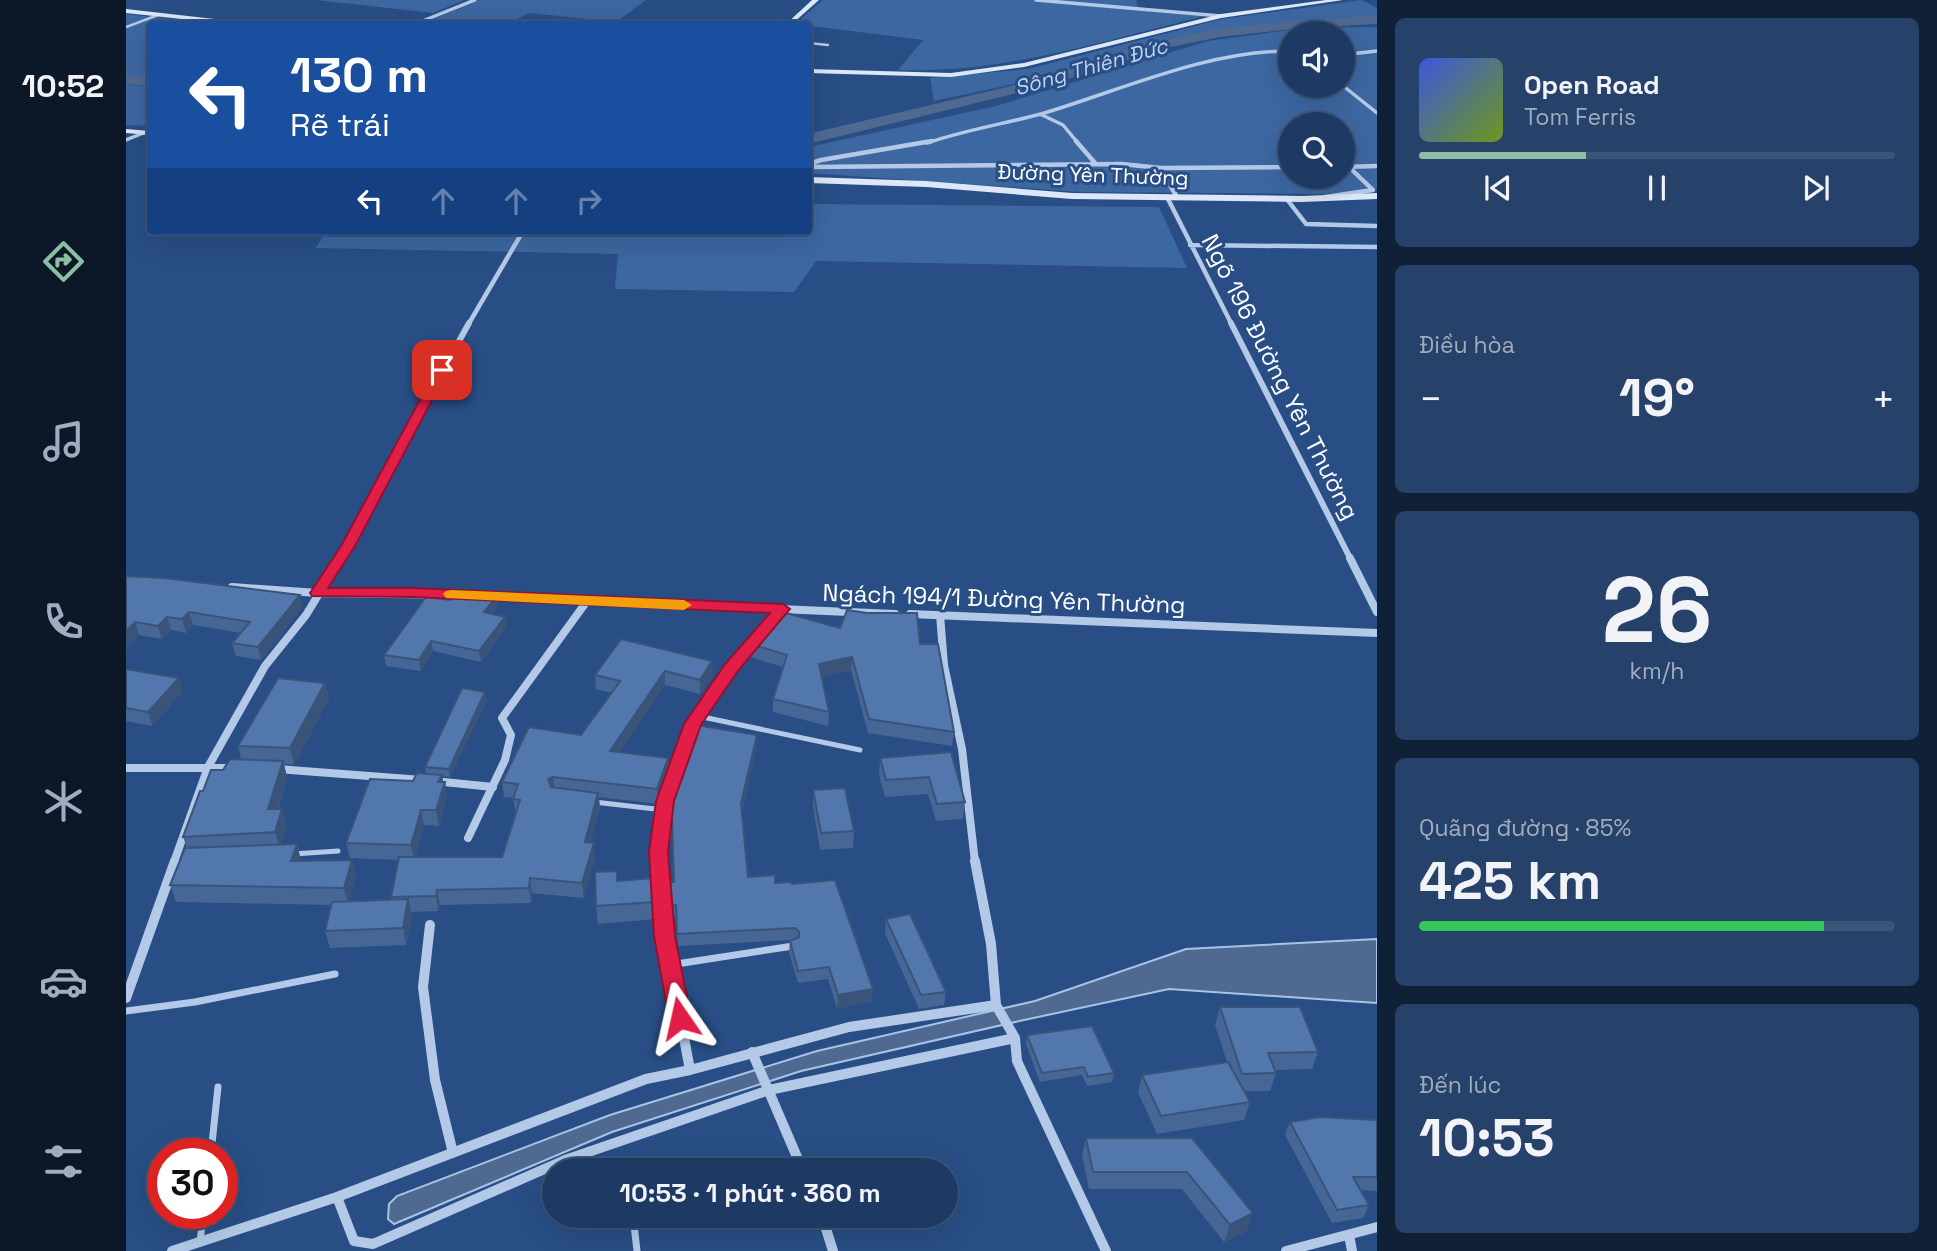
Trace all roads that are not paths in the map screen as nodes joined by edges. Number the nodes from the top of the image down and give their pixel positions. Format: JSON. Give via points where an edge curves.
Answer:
{"nodes":[{"id":1,"x":475,"y":0,"type":"edge"},
{"id":2,"x":816,"y":0,"type":"edge"},
{"id":3,"x":1036,"y":0,"type":"edge"},
{"id":4,"x":1340,"y":0,"type":"edge"},
{"id":5,"x":126,"y":11,"type":"edge"},
{"id":6,"x":158,"y":15,"type":"junction"},
{"id":7,"x":1221,"y":16,"type":"junction"},
{"id":8,"x":213,"y":21,"type":"edge"},
{"id":9,"x":422,"y":21,"type":"edge"},
{"id":10,"x":792,"y":21,"type":"edge"},
{"id":11,"x":126,"y":27,"type":"edge"},
{"id":12,"x":812,"y":43,"type":"edge"},
{"id":13,"x":828,"y":45,"type":"dead end"},
{"id":14,"x":1278,"y":51,"type":"edge"},
{"id":15,"x":1377,"y":51,"type":"edge"},
{"id":16,"x":1355,"y":54,"type":"edge"},
{"id":17,"x":812,"y":71,"type":"edge"},
{"id":18,"x":1355,"y":96,"type":"edge"},
{"id":19,"x":1377,"y":113,"type":"edge"},
{"id":20,"x":1040,"y":114,"type":"junction"},
{"id":21,"x":126,"y":131,"type":"edge"},
{"id":22,"x":147,"y":133,"type":"edge"},
{"id":23,"x":147,"y":133,"type":"edge"},
{"id":24,"x":126,"y":140,"type":"edge"},
{"id":25,"x":1095,"y":163,"type":"junction"},
{"id":26,"x":812,"y":164,"type":"edge"},
{"id":27,"x":1377,"y":166,"type":"edge"},
{"id":28,"x":812,"y":167,"type":"edge"},
{"id":29,"x":1278,"y":167,"type":"edge"},
{"id":30,"x":1355,"y":167,"type":"edge"},
{"id":31,"x":1160,"y":168,"type":"junction"},
{"id":32,"x":1355,"y":173,"type":"edge"},
{"id":33,"x":812,"y":180,"type":"edge"},
{"id":34,"x":1377,"y":196,"type":"edge"},
{"id":35,"x":1172,"y":197,"type":"junction"},
{"id":36,"x":1325,"y":197,"type":"junction"},
{"id":37,"x":1286,"y":198,"type":"junction"},
{"id":38,"x":1377,"y":226,"type":"edge"},
{"id":39,"x":521,"y":235,"type":"edge"},
{"id":40,"x":1190,"y":245,"type":"junction"},
{"id":41,"x":1377,"y":247,"type":"edge"},
{"id":42,"x":228,"y":587,"type":"edge"},
{"id":43,"x":318,"y":593,"type":"junction"},
{"id":44,"x":467,"y":595,"type":"edge"},
{"id":45,"x":480,"y":596,"type":"edge"},
{"id":46,"x":587,"y":601,"type":"junction"},
{"id":47,"x":783,"y":609,"type":"junction"},
{"id":48,"x":1377,"y":612,"type":"edge"},
{"id":49,"x":940,"y":615,"type":"junction"},
{"id":50,"x":774,"y":619,"type":"edge"},
{"id":51,"x":765,"y":629,"type":"edge"},
{"id":52,"x":1377,"y":632,"type":"edge"},
{"id":53,"x":698,"y":716,"type":"junction"},
{"id":54,"x":860,"y":750,"type":"dead end"},
{"id":55,"x":208,"y":767,"type":"junction"},
{"id":56,"x":126,"y":768,"type":"edge"},
{"id":57,"x":239,"y":768,"type":"edge"},
{"id":58,"x":266,"y":769,"type":"edge"},
{"id":59,"x":493,"y":787,"type":"junction"},
{"id":60,"x":582,"y":800,"type":"edge"},
{"id":61,"x":664,"y":810,"type":"junction"},
{"id":62,"x":468,"y":838,"type":"dead end"},
{"id":63,"x":338,"y":851,"type":"dead end"},
{"id":64,"x":284,"y":855,"type":"edge"},
{"id":65,"x":189,"y":860,"type":"edge"},
{"id":66,"x":175,"y":861,"type":"junction"},
{"id":67,"x":430,"y":925,"type":"dead end"},
{"id":68,"x":793,"y":946,"type":"edge"},
{"id":69,"x":126,"y":964,"type":"edge"},
{"id":70,"x":138,"y":964,"type":"junction"},
{"id":71,"x":670,"y":965,"type":"junction"},
{"id":72,"x":335,"y":974,"type":"dead end"},
{"id":73,"x":126,"y":998,"type":"edge"},
{"id":74,"x":997,"y":1006,"type":"junction"},
{"id":75,"x":126,"y":1011,"type":"edge"},
{"id":76,"x":1014,"y":1035,"type":"junction"},
{"id":77,"x":754,"y":1056,"type":"junction"},
{"id":78,"x":690,"y":1070,"type":"junction"},
{"id":79,"x":218,"y":1087,"type":"dead end"},
{"id":80,"x":768,"y":1087,"type":"junction"},
{"id":81,"x":213,"y":1138,"type":"edge"},
{"id":82,"x":453,"y":1153,"type":"junction"},
{"id":83,"x":798,"y":1158,"type":"edge"},
{"id":84,"x":337,"y":1196,"type":"junction"},
{"id":85,"x":1377,"y":1227,"type":"edge"},
{"id":86,"x":634,"y":1228,"type":"edge"},
{"id":87,"x":826,"y":1228,"type":"edge"},
{"id":88,"x":201,"y":1229,"type":"edge"},
{"id":89,"x":1349,"y":1235,"type":"junction"},
{"id":90,"x":200,"y":1243,"type":"junction"},
{"id":91,"x":172,"y":1251,"type":"edge"},
{"id":92,"x":637,"y":1251,"type":"edge"},
{"id":93,"x":833,"y":1251,"type":"edge"},
{"id":94,"x":1106,"y":1251,"type":"edge"},
{"id":95,"x":1286,"y":1251,"type":"edge"},
{"id":96,"x":1352,"y":1251,"type":"edge"}],
"edges":[{"from":1,"to":9,"type":"street"},
{"from":2,"to":10,"type":"street"},
{"from":3,"to":7,"type":"street"},
{"from":4,"to":7,"type":"street"},
{"from":5,"to":6,"type":"street"},
{"from":6,"to":8,"type":"street"},
{"from":6,"to":11,"type":"lane"},
{"from":7,"to":17,"type":"street","via":[[1024,65],[950,75]]},
{"from":12,"to":13,"type":"lane"},
{"from":14,"to":20,"type":"street","via":[[1214,61]]},
{"from":15,"to":16,"type":"street"},
{"from":18,"to":19,"type":"street"},
{"from":20,"to":25,"type":"street","via":[[1063,125]]},
{"from":20,"to":26,"type":"street","via":[[923,144]]},
{"from":21,"to":22,"type":"street"},
{"from":23,"to":24,"type":"street"},
{"from":25,"to":28,"type":"street"},
{"from":25,"to":31,"type":"street"},
{"from":27,"to":30,"type":"street"},
{"from":29,"to":31,"type":"street"},
{"from":31,"to":35,"type":"street","name":"Ngõ 196 Đường Yên Thường"},
{"from":32,"to":36,"type":"street","via":[[1373,190]]},
{"from":33,"to":35,"type":"street","name":"Đường Yên Thường","via":[[1072,196]]},
{"from":34,"to":36,"type":"street","name":"Đường Yên Thường"},
{"from":35,"to":37,"type":"street","name":"Đường Yên Thường"},
{"from":35,"to":40,"type":"street","name":"Ngõ 196 Đường Yên Thường"},
{"from":36,"to":37,"type":"street","name":"Đường Yên Thường"},
{"from":37,"to":38,"type":"street","via":[[1306,223]]},
{"from":39,"to":43,"type":"street"},
{"from":40,"to":41,"type":"street"},
{"from":40,"to":48,"type":"street","name":"Ngõ 196 Đường Yên Thường"},
{"from":42,"to":43,"type":"street"},
{"from":43,"to":44,"type":"street"},
{"from":43,"to":55,"type":"street","via":[[265,666]]},
{"from":45,"to":46,"type":"street","name":"Ngách 194/1 Đường Yên Thường"},
{"from":46,"to":47,"type":"street","name":"Ngách 194/1 Đường Yên Thường"},
{"from":46,"to":59,"type":"street","via":[[502,718],[511,735]]},
{"from":47,"to":49,"type":"street","name":"Ngách 194/1 Đường Yên Thường"},
{"from":47,"to":50,"type":"street"},
{"from":49,"to":52,"type":"street","name":"Ngách 194/1 Đường Yên Thường"},
{"from":49,"to":74,"type":"street","via":[[943,664],[962,749],[971,843]]},
{"from":51,"to":53,"type":"street"},
{"from":53,"to":54,"type":"lane"},
{"from":53,"to":61,"type":"street"},
{"from":55,"to":56,"type":"street"},
{"from":55,"to":57,"type":"street"},
{"from":55,"to":66,"type":"street"},
{"from":58,"to":59,"type":"street"},
{"from":59,"to":62,"type":"street"},
{"from":60,"to":61,"type":"lane"},
{"from":61,"to":71,"type":"street","via":[[659,852]]},
{"from":63,"to":64,"type":"lane"},
{"from":65,"to":66,"type":"lane"},
{"from":66,"to":70,"type":"street"},
{"from":67,"to":82,"type":"street","via":[[424,987],[435,1080]]},
{"from":68,"to":71,"type":"lane"},
{"from":69,"to":70,"type":"street"},
{"from":70,"to":73,"type":"street"},
{"from":71,"to":78,"type":"street"},
{"from":72,"to":75,"type":"lane"},
{"from":74,"to":76,"type":"street"},
{"from":74,"to":77,"type":"street","via":[[849,1027]]},
{"from":76,"to":80,"type":"street"},
{"from":76,"to":94,"type":"street","via":[[1017,1060]]},
{"from":77,"to":78,"type":"street"},
{"from":77,"to":80,"type":"street"},
{"from":78,"to":82,"type":"street","via":[[646,1079]]},
{"from":79,"to":81,"type":"lane"},
{"from":80,"to":83,"type":"street"},
{"from":80,"to":84,"type":"street","via":[[565,1160],[373,1244],[354,1241]]},
{"from":82,"to":84,"type":"street"},
{"from":84,"to":90,"type":"street"},
{"from":85,"to":89,"type":"street"},
{"from":86,"to":92,"type":"lane"},
{"from":87,"to":93,"type":"street"},
{"from":88,"to":90,"type":"lane"},
{"from":89,"to":95,"type":"street"},
{"from":89,"to":96,"type":"street"},
{"from":90,"to":91,"type":"street"}]}
